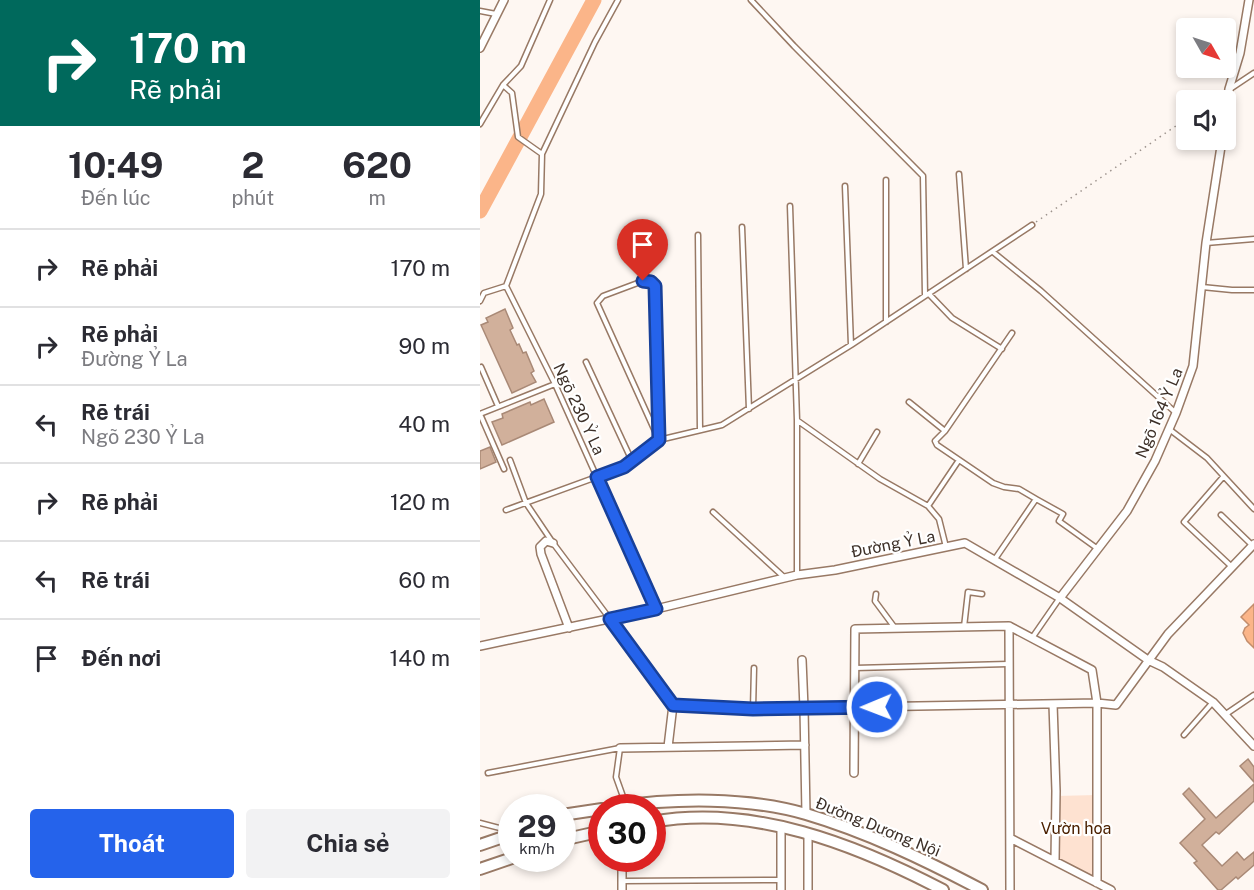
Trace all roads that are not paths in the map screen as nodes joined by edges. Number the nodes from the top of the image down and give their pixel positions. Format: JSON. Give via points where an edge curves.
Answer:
{"nodes":[{"id":1,"x":504,"y":0,"type":"edge"},
{"id":2,"x":550,"y":0,"type":"edge"},
{"id":3,"x":618,"y":0,"type":"edge"},
{"id":4,"x":751,"y":0,"type":"edge"},
{"id":5,"x":1248,"y":0,"type":"edge"},
{"id":6,"x":480,"y":11,"type":"edge"},
{"id":7,"x":497,"y":14,"type":"junction"},
{"id":8,"x":480,"y":48,"type":"edge"},
{"id":9,"x":1254,"y":73,"type":"edge"},
{"id":10,"x":503,"y":85,"type":"junction"},
{"id":11,"x":1229,"y":90,"type":"joint"},
{"id":12,"x":480,"y":124,"type":"edge"},
{"id":13,"x":1220,"y":150,"type":"edge"},
{"id":14,"x":542,"y":154,"type":"junction"},
{"id":15,"x":959,"y":174,"type":"dead end"},
{"id":16,"x":886,"y":180,"type":"dead end"},
{"id":17,"x":844,"y":186,"type":"dead end"},
{"id":18,"x":790,"y":206,"type":"dead end"},
{"id":19,"x":1032,"y":225,"type":"road end"},
{"id":20,"x":742,"y":227,"type":"dead end"},
{"id":21,"x":698,"y":235,"type":"dead end"},
{"id":22,"x":1254,"y":239,"type":"edge"},
{"id":23,"x":1206,"y":243,"type":"junction"},
{"id":24,"x":993,"y":252,"type":"junction"},
{"id":25,"x":966,"y":269,"type":"junction"},
{"id":26,"x":507,"y":286,"type":"junction"},
{"id":27,"x":1202,"y":287,"type":"junction"},
{"id":28,"x":1254,"y":290,"type":"edge"},
{"id":29,"x":927,"y":295,"type":"junction"},
{"id":30,"x":480,"y":301,"type":"edge"},
{"id":31,"x":886,"y":322,"type":"junction"},
{"id":32,"x":1012,"y":333,"type":"dead end"},
{"id":33,"x":851,"y":345,"type":"junction"},
{"id":34,"x":1002,"y":349,"type":"junction"},
{"id":35,"x":586,"y":362,"type":"dead end"},
{"id":36,"x":481,"y":367,"type":"edge"},
{"id":37,"x":796,"y":379,"type":"junction"},
{"id":38,"x":555,"y":384,"type":"junction"},
{"id":39,"x":909,"y":402,"type":"dead end"},
{"id":40,"x":498,"y":406,"type":"junction"},
{"id":41,"x":749,"y":409,"type":"junction"},
{"id":42,"x":1176,"y":413,"type":"junction"},
{"id":43,"x":480,"y":414,"type":"edge"},
{"id":44,"x":797,"y":420,"type":"junction"},
{"id":45,"x":1168,"y":428,"type":"junction"},
{"id":46,"x":700,"y":430,"type":"junction"},
{"id":47,"x":945,"y":431,"type":"junction"},
{"id":48,"x":876,"y":432,"type":"dead end"},
{"id":49,"x":659,"y":440,"type":"junction"},
{"id":50,"x":510,"y":460,"type":"dead end"},
{"id":51,"x":959,"y":460,"type":"junction"},
{"id":52,"x":632,"y":461,"type":"junction"},
{"id":53,"x":858,"y":464,"type":"junction"},
{"id":54,"x":504,"y":469,"type":"dead end"},
{"id":55,"x":597,"y":477,"type":"junction"},
{"id":56,"x":1223,"y":477,"type":"junction"},
{"id":57,"x":1036,"y":500,"type":"junction"},
{"id":58,"x":526,"y":502,"type":"junction"},
{"id":59,"x":928,"y":506,"type":"junction"},
{"id":60,"x":1254,"y":509,"type":"edge"},
{"id":61,"x":506,"y":510,"type":"dead end"},
{"id":62,"x":713,"y":512,"type":"dead end"},
{"id":63,"x":1221,"y":515,"type":"dead end"},
{"id":64,"x":553,"y":543,"type":"junction"},
{"id":65,"x":1253,"y":545,"type":"edge"},
{"id":66,"x":946,"y":547,"type":"junction"},
{"id":67,"x":1098,"y":549,"type":"junction"},
{"id":68,"x":995,"y":559,"type":"junction"},
{"id":69,"x":1232,"y":567,"type":"junction"},
{"id":70,"x":797,"y":575,"type":"junction"},
{"id":71,"x":786,"y":578,"type":"junction"},
{"id":72,"x":876,"y":594,"type":"dead end"},
{"id":73,"x":982,"y":594,"type":"dead end"},
{"id":74,"x":1060,"y":598,"type":"junction"},
{"id":75,"x":656,"y":609,"type":"junction"},
{"id":76,"x":610,"y":619,"type":"junction"},
{"id":77,"x":1009,"y":626,"type":"junction"},
{"id":78,"x":964,"y":627,"type":"junction"},
{"id":79,"x":569,"y":628,"type":"junction"},
{"id":80,"x":896,"y":628,"type":"junction"},
{"id":81,"x":1032,"y":638,"type":"junction"},
{"id":82,"x":480,"y":646,"type":"edge"},
{"id":83,"x":802,"y":660,"type":"dead end"},
{"id":84,"x":1148,"y":660,"type":"junction"},
{"id":85,"x":1009,"y":664,"type":"junction"},
{"id":86,"x":754,"y":668,"type":"dead end"},
{"id":87,"x":855,"y":668,"type":"junction"},
{"id":88,"x":1254,"y":695,"type":"edge"},
{"id":89,"x":1213,"y":702,"type":"junction"},
{"id":90,"x":1097,"y":703,"type":"junction"},
{"id":91,"x":1053,"y":704,"type":"junction"},
{"id":92,"x":673,"y":705,"type":"junction"},
{"id":93,"x":1010,"y":705,"type":"junction"},
{"id":94,"x":804,"y":708,"type":"junction"},
{"id":95,"x":855,"y":708,"type":"junction"},
{"id":96,"x":753,"y":709,"type":"junction"},
{"id":97,"x":1226,"y":714,"type":"junction"},
{"id":98,"x":1184,"y":735,"type":"dead end"},
{"id":99,"x":805,"y":745,"type":"junction"},
{"id":100,"x":1254,"y":746,"type":"edge"},
{"id":101,"x":668,"y":747,"type":"junction"},
{"id":102,"x":620,"y":748,"type":"junction"},
{"id":103,"x":488,"y":773,"type":"dead end"},
{"id":104,"x":854,"y":773,"type":"dead end"},
{"id":105,"x":619,"y":794,"type":"edge"},
{"id":106,"x":666,"y":802,"type":"edge"},
{"id":107,"x":806,"y":814,"type":"junction"},
{"id":108,"x":666,"y":820,"type":"edge"},
{"id":109,"x":480,"y":823,"type":"edge"},
{"id":110,"x":781,"y":826,"type":"junction"},
{"id":111,"x":498,"y":829,"type":"edge"},
{"id":112,"x":808,"y":834,"type":"junction"},
{"id":113,"x":498,"y":838,"type":"edge"},
{"id":114,"x":1010,"y":838,"type":"junction"},
{"id":115,"x":480,"y":845,"type":"edge"},
{"id":116,"x":1055,"y":861,"type":"junction"},
{"id":117,"x":498,"y":863,"type":"edge"},
{"id":118,"x":482,"y":868,"type":"edge"},
{"id":119,"x":942,"y":869,"type":"junction"},
{"id":120,"x":622,"y":872,"type":"edge"},
{"id":121,"x":781,"y":880,"type":"junction"},
{"id":122,"x":622,"y":881,"type":"junction"},
{"id":123,"x":1097,"y":883,"type":"junction"},
{"id":124,"x":937,"y":888,"type":"edge"},
{"id":125,"x":622,"y":890,"type":"edge"},
{"id":126,"x":781,"y":890,"type":"edge"},
{"id":127,"x":808,"y":890,"type":"edge"},
{"id":128,"x":982,"y":890,"type":"edge"},
{"id":129,"x":1010,"y":890,"type":"edge"},
{"id":130,"x":1111,"y":890,"type":"edge"}],
"edges":[{"from":1,"to":7,"type":"street"},
{"from":2,"to":10,"type":"lane","via":[[521,66]]},
{"from":3,"to":14,"type":"lane"},
{"from":4,"to":29,"type":"lane","via":[[922,176]]},
{"from":5,"to":11,"type":"street","via":[[1240,53]]},
{"from":6,"to":7,"type":"lane"},
{"from":7,"to":8,"type":"street"},
{"from":9,"to":11,"type":"lane"},
{"from":10,"to":12,"type":"lane"},
{"from":10,"to":14,"type":"lane","via":[[512,93],[518,137]]},
{"from":13,"to":23,"type":"street","name":"Ngõ 164 Ỷ La"},
{"from":14,"to":26,"type":"lane","via":[[542,194]]},
{"from":15,"to":25,"type":"lane"},
{"from":16,"to":31,"type":"lane"},
{"from":17,"to":33,"type":"lane"},
{"from":18,"to":37,"type":"lane"},
{"from":19,"to":24,"type":"lane"},
{"from":20,"to":41,"type":"lane"},
{"from":21,"to":46,"type":"lane"},
{"from":22,"to":23,"type":"lane"},
{"from":23,"to":27,"type":"street","name":"Ngõ 164 Ỷ La"},
{"from":24,"to":25,"type":"lane"},
{"from":24,"to":42,"type":"lane"},
{"from":25,"to":29,"type":"lane"},
{"from":26,"to":30,"type":"lane","via":[[484,293]]},
{"from":26,"to":38,"type":"lane","name":"Ngõ 230 Ỷ La"},
{"from":27,"to":28,"type":"lane"},
{"from":27,"to":42,"type":"street","name":"Ngõ 164 Ỷ La","via":[[1193,366]]},
{"from":29,"to":31,"type":"lane"},
{"from":29,"to":34,"type":"lane","via":[[952,318]]},
{"from":31,"to":33,"type":"lane"},
{"from":32,"to":34,"type":"lane"},
{"from":33,"to":37,"type":"lane"},
{"from":34,"to":47,"type":"lane"},
{"from":35,"to":52,"type":"lane"},
{"from":36,"to":40,"type":"lane"},
{"from":37,"to":41,"type":"lane"},
{"from":37,"to":44,"type":"lane"},
{"from":38,"to":40,"type":"lane"},
{"from":38,"to":55,"type":"lane","name":"Ngõ 230 Ỷ La"},
{"from":39,"to":47,"type":"lane"},
{"from":40,"to":43,"type":"lane"},
{"from":41,"to":46,"type":"lane","via":[[722,425]]},
{"from":42,"to":45,"type":"street","name":"Ngõ 164 Ỷ La"},
{"from":43,"to":54,"type":"lane"},
{"from":44,"to":53,"type":"lane"},
{"from":44,"to":70,"type":"lane"},
{"from":45,"to":56,"type":"lane","via":[[1207,458]]},
{"from":45,"to":67,"type":"street","name":"Ngõ 164 Ỷ La","via":[[1127,511]]},
{"from":46,"to":49,"type":"lane"},
{"from":47,"to":51,"type":"lane","via":[[935,444]]},
{"from":48,"to":53,"type":"lane"},
{"from":49,"to":49,"type":"lane","via":[[597,303],[603,296],[643,281],[655,286]]},
{"from":49,"to":52,"type":"lane"},
{"from":50,"to":58,"type":"lane"},
{"from":51,"to":57,"type":"lane","via":[[993,483],[1019,489]]},
{"from":51,"to":59,"type":"lane"},
{"from":52,"to":55,"type":"lane"},
{"from":53,"to":59,"type":"lane"},
{"from":55,"to":58,"type":"lane"},
{"from":55,"to":75,"type":"lane","name":"Ngõ 230 Ỷ La"},
{"from":56,"to":60,"type":"lane"},
{"from":56,"to":69,"type":"lane","via":[[1184,522]]},
{"from":57,"to":67,"type":"lane","via":[[1063,514],[1059,521]]},
{"from":57,"to":68,"type":"lane"},
{"from":58,"to":61,"type":"lane"},
{"from":58,"to":64,"type":"lane"},
{"from":59,"to":66,"type":"lane","via":[[939,519]]},
{"from":62,"to":71,"type":"lane"},
{"from":63,"to":65,"type":"lane"},
{"from":64,"to":76,"type":"lane"},
{"from":64,"to":79,"type":"street","via":[[546,542],[540,547],[541,554]]},
{"from":65,"to":69,"type":"street"},
{"from":66,"to":68,"type":"street","name":"Đường Ỷ La","via":[[965,543]]},
{"from":66,"to":70,"type":"street","name":"Đường Ỷ La"},
{"from":67,"to":74,"type":"street","name":"Ngõ 164 Ỷ La"},
{"from":68,"to":74,"type":"street","name":"Đường Ỷ La"},
{"from":69,"to":84,"type":"street"},
{"from":70,"to":71,"type":"street","name":"Đường Ỷ La"},
{"from":71,"to":75,"type":"street","name":"Đường Ỷ La"},
{"from":72,"to":80,"type":"lane","via":[[875,601]]},
{"from":73,"to":78,"type":"lane","via":[[968,592]]},
{"from":74,"to":81,"type":"lane"},
{"from":74,"to":84,"type":"street","name":"Đường Ỷ La"},
{"from":75,"to":76,"type":"street","name":"Đường Ỷ La"},
{"from":76,"to":79,"type":"street","name":"Đường Ỷ La"},
{"from":76,"to":92,"type":"street"},
{"from":77,"to":78,"type":"street"},
{"from":77,"to":81,"type":"street"},
{"from":77,"to":85,"type":"street"},
{"from":78,"to":80,"type":"street"},
{"from":79,"to":82,"type":"street","name":"Đường Ỷ La"},
{"from":80,"to":87,"type":"street","via":[[855,629]]},
{"from":81,"to":90,"type":"street","via":[[1092,670]]},
{"from":83,"to":94,"type":"street"},
{"from":84,"to":89,"type":"street","name":"Đường Ỷ La"},
{"from":84,"to":90,"type":"street","via":[[1116,705]]},
{"from":85,"to":87,"type":"lane"},
{"from":85,"to":93,"type":"street"},
{"from":86,"to":96,"type":"lane"},
{"from":87,"to":95,"type":"street"},
{"from":88,"to":97,"type":"lane"},
{"from":89,"to":97,"type":"street","name":"Đường Ỷ La"},
{"from":89,"to":98,"type":"lane"},
{"from":90,"to":91,"type":"street"},
{"from":90,"to":123,"type":"street"},
{"from":91,"to":93,"type":"street"},
{"from":91,"to":116,"type":"street"},
{"from":92,"to":96,"type":"lane"},
{"from":92,"to":101,"type":"street"},
{"from":93,"to":95,"type":"street"},
{"from":93,"to":114,"type":"street"},
{"from":94,"to":95,"type":"street"},
{"from":94,"to":96,"type":"lane"},
{"from":94,"to":99,"type":"street"},
{"from":95,"to":104,"type":"street"},
{"from":97,"to":100,"type":"street","name":"Đường Ỷ La"},
{"from":99,"to":101,"type":"street"},
{"from":99,"to":107,"type":"street"},
{"from":101,"to":102,"type":"street"},
{"from":102,"to":103,"type":"lane"},
{"from":102,"to":105,"type":"lane","via":[[616,777]]},
{"from":106,"to":107,"type":"main road","name":"Đường Dương Nội","via":[[734,802]]},
{"from":107,"to":119,"type":"main road","name":"Đường Dương Nội","via":[[872,837]]},
{"from":108,"to":110,"type":"main road","name":"Đường Dương Nội","via":[[727,817]]},
{"from":109,"to":111,"type":"lane"},
{"from":110,"to":112,"type":"main road","name":"Đường Dương Nội"},
{"from":110,"to":121,"type":"street"},
{"from":112,"to":124,"type":"main road","name":"Đường Dương Nội","via":[[851,847]]},
{"from":112,"to":127,"type":"street"},
{"from":113,"to":115,"type":"main road"},
{"from":114,"to":116,"type":"street"},
{"from":114,"to":129,"type":"street"},
{"from":116,"to":123,"type":"street"},
{"from":117,"to":118,"type":"main road"},
{"from":119,"to":124,"type":"main road"},
{"from":119,"to":128,"type":"main road","name":"Đường Dương Nội"},
{"from":120,"to":122,"type":"street"},
{"from":121,"to":122,"type":"lane"},
{"from":121,"to":126,"type":"street"},
{"from":122,"to":125,"type":"street"},
{"from":123,"to":130,"type":"street"}]}
